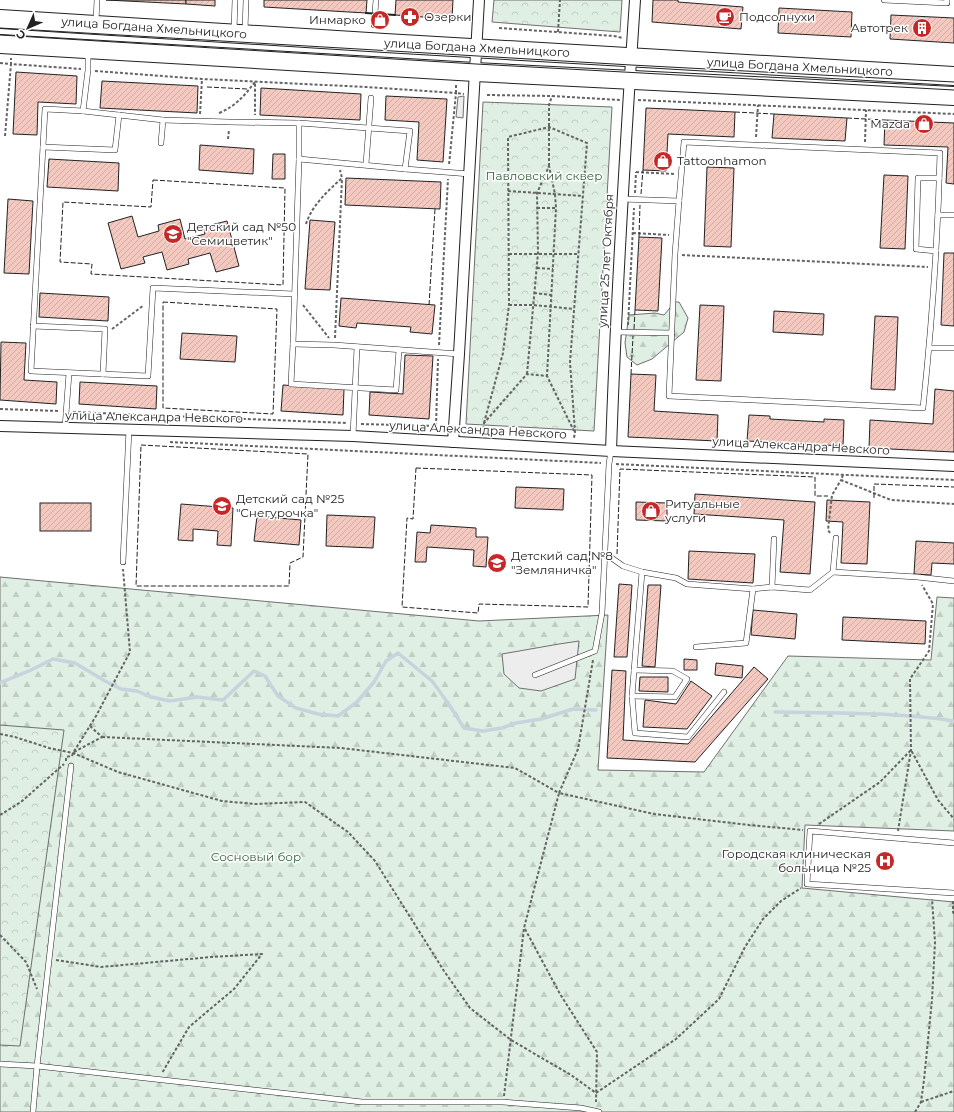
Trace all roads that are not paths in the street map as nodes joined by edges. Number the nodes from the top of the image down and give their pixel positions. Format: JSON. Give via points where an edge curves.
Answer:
{"nodes":[{"id":1,"x":97,"y":0,"type":"edge"},
{"id":2,"x":235,"y":0,"type":"edge"},
{"id":3,"x":246,"y":0,"type":"edge"},
{"id":4,"x":376,"y":0,"type":"edge"},
{"id":5,"x":480,"y":0,"type":"edge"},
{"id":6,"x":635,"y":0,"type":"edge"},
{"id":7,"x":884,"y":0,"type":"edge"},
{"id":8,"x":947,"y":0,"type":"edge"},
{"id":9,"x":0,"y":19,"type":"edge"},
{"id":10,"x":96,"y":24,"type":"junction"},
{"id":11,"x":374,"y":25,"type":"dead end"},
{"id":12,"x":239,"y":34,"type":"junction"},
{"id":13,"x":0,"y":44,"type":"edge"},
{"id":14,"x":476,"y":48,"type":"junction"},
{"id":15,"x":88,"y":49,"type":"junction"},
{"id":16,"x":632,"y":49,"type":"junction"},
{"id":17,"x":475,"y":72,"type":"junction"},
{"id":18,"x":954,"y":76,"type":"edge"},
{"id":19,"x":630,"y":79,"type":"junction"},
{"id":20,"x":954,"y":96,"type":"edge"},
{"id":21,"x":371,"y":98,"type":"dead end"},
{"id":22,"x":84,"y":111,"type":"junction"},
{"id":23,"x":119,"y":115,"type":"junction"},
{"id":24,"x":163,"y":120,"type":"junction"},
{"id":25,"x":299,"y":124,"type":"junction"},
{"id":26,"x":369,"y":128,"type":"junction"},
{"id":27,"x":161,"y":143,"type":"dead end"},
{"id":28,"x":43,"y":147,"type":"junction"},
{"id":29,"x":299,"y":159,"type":"junction"},
{"id":30,"x":366,"y":164,"type":"junction"},
{"id":31,"x":405,"y":169,"type":"junction"},
{"id":32,"x":470,"y":174,"type":"junction"},
{"id":33,"x":940,"y":178,"type":"junction"},
{"id":34,"x":622,"y":199,"type":"junction"},
{"id":35,"x":678,"y":201,"type":"junction"},
{"id":36,"x":938,"y":215,"type":"junction"},
{"id":37,"x":954,"y":215,"type":"edge"},
{"id":38,"x":936,"y":251,"type":"junction"},
{"id":39,"x":294,"y":294,"type":"junction"},
{"id":40,"x":33,"y":326,"type":"junction"},
{"id":41,"x":615,"y":332,"type":"junction"},
{"id":42,"x":672,"y":333,"type":"junction"},
{"id":43,"x":293,"y":344,"type":"junction"},
{"id":44,"x":358,"y":347,"type":"junction"},
{"id":45,"x":930,"y":348,"type":"junction"},
{"id":46,"x":954,"y":348,"type":"edge"},
{"id":47,"x":399,"y":350,"type":"junction"},
{"id":48,"x":460,"y":354,"type":"junction"},
{"id":49,"x":69,"y":373,"type":"junction"},
{"id":50,"x":103,"y":374,"type":"junction"},
{"id":51,"x":356,"y":388,"type":"junction"},
{"id":52,"x":0,"y":426,"type":"edge"},
{"id":53,"x":65,"y":428,"type":"junction"},
{"id":54,"x":129,"y":429,"type":"junction"},
{"id":55,"x":353,"y":436,"type":"junction"},
{"id":56,"x":453,"y":442,"type":"junction"},
{"id":57,"x":611,"y":451,"type":"junction"},
{"id":58,"x":954,"y":466,"type":"edge"},
{"id":59,"x":836,"y":538,"type":"road end"},
{"id":60,"x":774,"y":540,"type":"dead end"},
{"id":61,"x":606,"y":554,"type":"junction"},
{"id":62,"x":122,"y":562,"type":"road end"},
{"id":63,"x":642,"y":572,"type":"junction"},
{"id":64,"x":833,"y":572,"type":"junction"},
{"id":65,"x":954,"y":582,"type":"edge"},
{"id":66,"x":772,"y":587,"type":"junction"},
{"id":67,"x":753,"y":589,"type":"junction"},
{"id":68,"x":696,"y":647,"type":"dead end"},
{"id":69,"x":634,"y":670,"type":"junction"},
{"id":70,"x":535,"y":675,"type":"dead end"},
{"id":71,"x":724,"y":692,"type":"dead end"},
{"id":72,"x":632,"y":696,"type":"junction"},
{"id":73,"x":71,"y":766,"type":"dead end"},
{"id":74,"x":954,"y":842,"type":"edge"},
{"id":75,"x":953,"y":893,"type":"edge"},
{"id":76,"x":0,"y":1064,"type":"edge"},
{"id":77,"x":37,"y":1066,"type":"junction"},
{"id":78,"x":33,"y":1112,"type":"edge"},
{"id":79,"x":599,"y":1112,"type":"edge"}],
"edges":[{"from":1,"to":10,"type":"lane"},
{"from":2,"to":12,"type":"lane"},
{"from":3,"to":12,"type":"lane"},
{"from":4,"to":11,"type":"lane"},
{"from":5,"to":14,"type":"street"},
{"from":6,"to":16,"type":"street","name":"улица 25 лет Октября"},
{"from":7,"to":8,"type":"lane","via":[[947,3]]},
{"from":9,"to":10,"type":"highway","name":"улица Богдана Хмельницкого"},
{"from":10,"to":12,"type":"highway","name":"улица Богдана Хмельницкого"},
{"from":12,"to":14,"type":"highway","name":"улица Богдана Хмельницкого"},
{"from":13,"to":15,"type":"highway","name":"улица Богдана Хмельницкого"},
{"from":14,"to":16,"type":"highway","name":"улица Богдана Хмельницкого"},
{"from":14,"to":17,"type":"street"},
{"from":15,"to":17,"type":"highway","name":"улица Богдана Хмельницкого"},
{"from":15,"to":22,"type":"lane"},
{"from":16,"to":18,"type":"highway","name":"улица Богдана Хмельницкого"},
{"from":16,"to":19,"type":"street","name":"улица 25 лет Октября"},
{"from":17,"to":19,"type":"highway","name":"улица Богдана Хмельницкого"},
{"from":17,"to":32,"type":"street"},
{"from":19,"to":20,"type":"highway","name":"улица Богдана Хмельницкого"},
{"from":19,"to":34,"type":"street","name":"улица 25 лет Октября"},
{"from":21,"to":26,"type":"lane"},
{"from":22,"to":23,"type":"lane"},
{"from":22,"to":28,"type":"lane","via":[[45,109]]},
{"from":23,"to":24,"type":"lane"},
{"from":23,"to":28,"type":"lane","via":[[115,150]]},
{"from":24,"to":25,"type":"lane"},
{"from":24,"to":27,"type":"lane"},
{"from":25,"to":26,"type":"lane"},
{"from":25,"to":29,"type":"lane"},
{"from":26,"to":30,"type":"lane"},
{"from":26,"to":31,"type":"lane","via":[[410,131]]},
{"from":28,"to":40,"type":"lane"},
{"from":29,"to":30,"type":"lane"},
{"from":29,"to":39,"type":"lane"},
{"from":30,"to":31,"type":"lane"},
{"from":31,"to":32,"type":"lane"},
{"from":32,"to":48,"type":"street"},
{"from":33,"to":35,"type":"lane","via":[[940,153],[684,142]]},
{"from":33,"to":36,"type":"lane"},
{"from":33,"to":38,"type":"lane","via":[[918,178],[916,249]]},
{"from":34,"to":35,"type":"lane"},
{"from":34,"to":41,"type":"street","name":"улица 25 лет Октября"},
{"from":35,"to":42,"type":"lane"},
{"from":36,"to":37,"type":"lane"},
{"from":36,"to":38,"type":"lane"},
{"from":38,"to":45,"type":"lane"},
{"from":39,"to":43,"type":"lane"},
{"from":39,"to":50,"type":"lane","via":[[153,288],[148,376]]},
{"from":40,"to":49,"type":"lane","via":[[31,371]]},
{"from":40,"to":50,"type":"lane","via":[[105,329]]},
{"from":41,"to":42,"type":"lane"},
{"from":41,"to":57,"type":"street","name":"улица 25 лет Октября"},
{"from":42,"to":45,"type":"lane","via":[[669,396],[923,408]]},
{"from":43,"to":44,"type":"lane"},
{"from":43,"to":51,"type":"lane","via":[[291,384]]},
{"from":44,"to":47,"type":"lane"},
{"from":44,"to":51,"type":"lane"},
{"from":45,"to":46,"type":"lane"},
{"from":47,"to":48,"type":"lane"},
{"from":47,"to":51,"type":"lane","via":[[396,390]]},
{"from":48,"to":56,"type":"street"},
{"from":49,"to":50,"type":"lane"},
{"from":49,"to":53,"type":"lane"},
{"from":51,"to":55,"type":"lane"},
{"from":52,"to":53,"type":"street","name":"улица Александра Невского"},
{"from":53,"to":54,"type":"street","name":"улица Александра Невского"},
{"from":54,"to":55,"type":"street","name":"улица Александра Невского"},
{"from":54,"to":62,"type":"lane"},
{"from":55,"to":56,"type":"street","name":"улица Александра Невского"},
{"from":56,"to":57,"type":"street","name":"улица Александра Невского"},
{"from":57,"to":58,"type":"street","name":"улица Александра Невского"},
{"from":57,"to":61,"type":"lane"},
{"from":59,"to":64,"type":"lane"},
{"from":60,"to":66,"type":"lane"},
{"from":61,"to":63,"type":"lane","via":[[623,566]]},
{"from":61,"to":70,"type":"lane","via":[[602,613],[595,651]]},
{"from":63,"to":67,"type":"lane","via":[[676,578],[687,584]]},
{"from":63,"to":69,"type":"lane"},
{"from":64,"to":65,"type":"lane"},
{"from":64,"to":66,"type":"lane","via":[[810,590]]},
{"from":66,"to":67,"type":"lane"},
{"from":67,"to":68,"type":"lane","via":[[746,643]]},
{"from":69,"to":72,"type":"lane"},
{"from":69,"to":72,"type":"lane","via":[[673,671],[687,679],[675,698]]},
{"from":71,"to":72,"type":"lane","via":[[688,737],[635,733]]},
{"from":73,"to":77,"type":"lane"},
{"from":74,"to":75,"type":"lane","via":[[810,831],[807,884]]},
{"from":76,"to":77,"type":"lane"},
{"from":77,"to":78,"type":"lane"},
{"from":77,"to":79,"type":"lane","via":[[362,1102],[503,1102],[581,1108]]}]}
